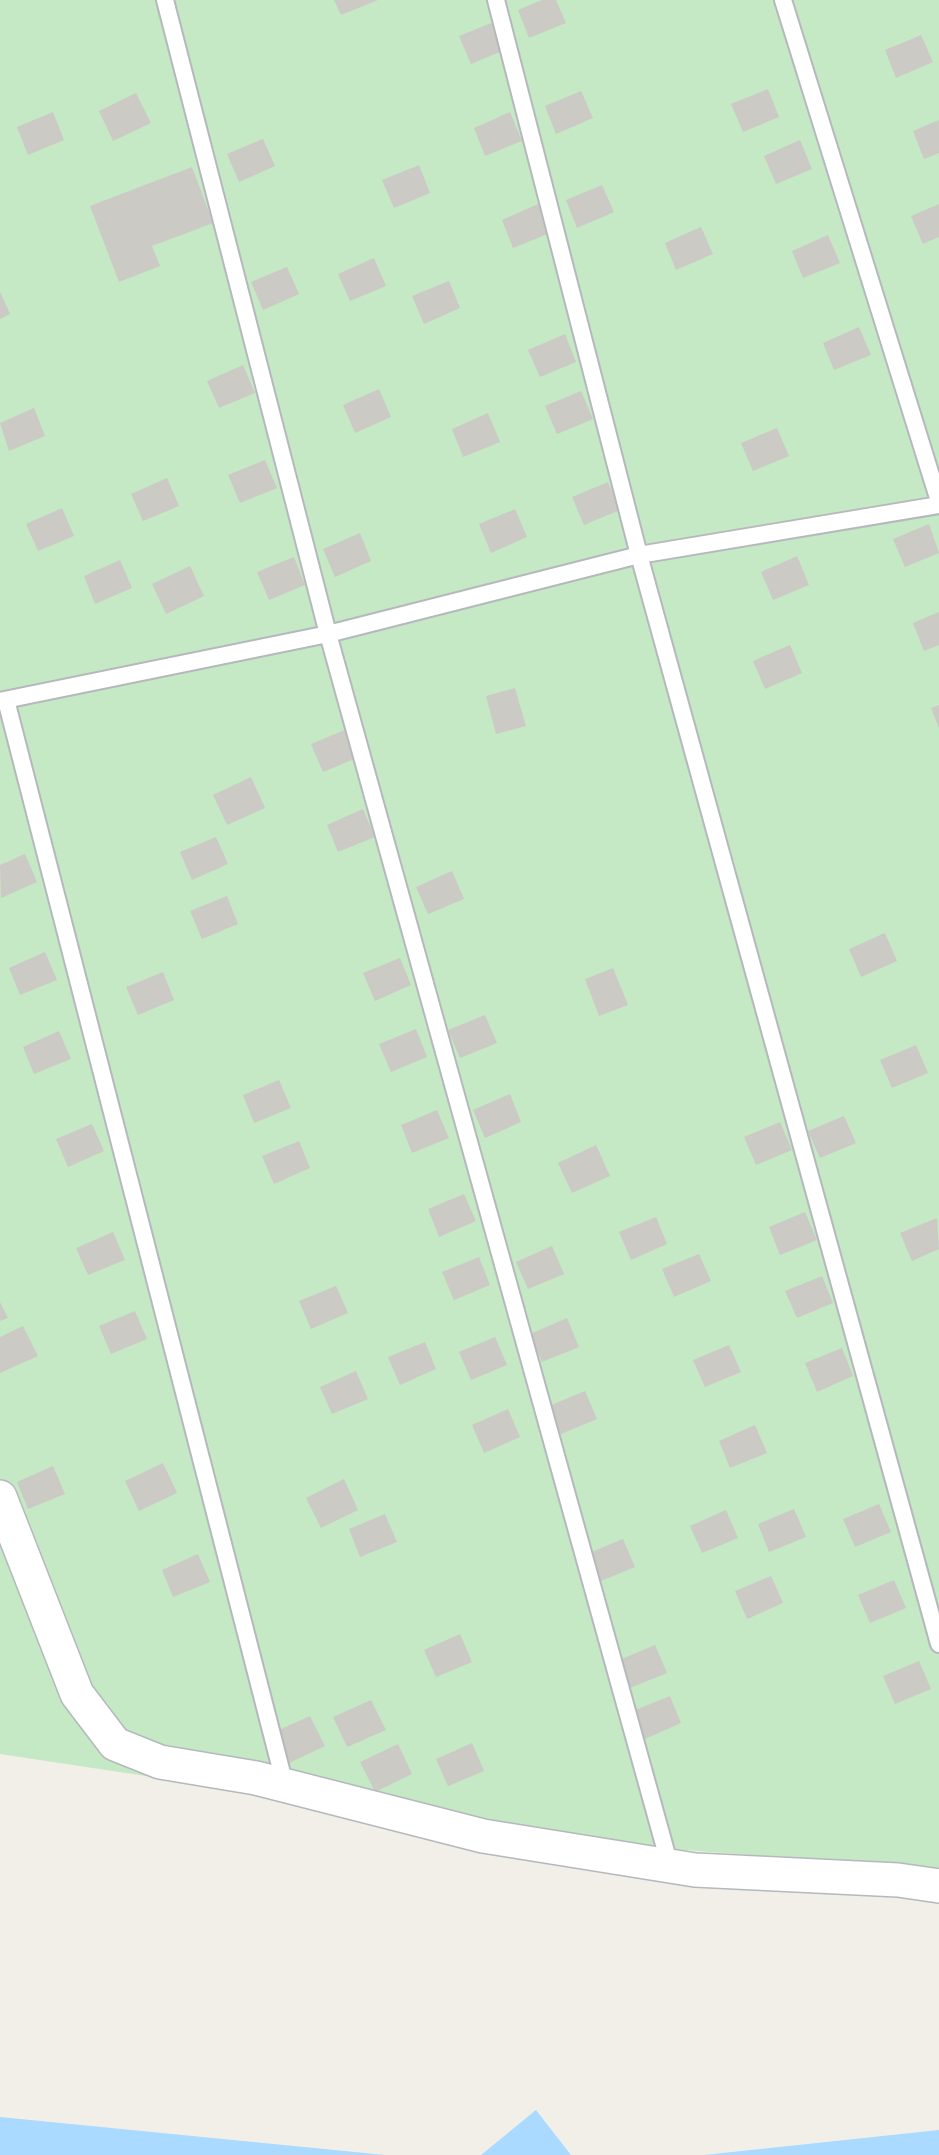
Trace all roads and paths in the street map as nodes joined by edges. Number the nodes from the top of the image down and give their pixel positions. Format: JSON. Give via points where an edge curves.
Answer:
{"nodes":[{"id":1,"x":165,"y":0,"type":"edge"},
{"id":2,"x":496,"y":0,"type":"edge"},
{"id":3,"x":783,"y":0,"type":"edge"},
{"id":4,"x":939,"y":503,"type":"edge"},
{"id":5,"x":639,"y":555,"type":"junction"},
{"id":6,"x":328,"y":634,"type":"junction"},
{"id":7,"x":3,"y":700,"type":"edge"},
{"id":8,"x":0,"y":1497,"type":"edge"},
{"id":9,"x":939,"y":1644,"type":"edge"},
{"id":10,"x":285,"y":1785,"type":"junction"},
{"id":11,"x":670,"y":1866,"type":"junction"},
{"id":12,"x":939,"y":1886,"type":"edge"}],
"edges":[{"from":1,"to":6,"type":"lane"},
{"from":2,"to":5,"type":"lane"},
{"from":3,"to":4,"type":"lane"},
{"from":4,"to":5,"type":"lane"},
{"from":5,"to":6,"type":"lane"},
{"from":5,"to":9,"type":"lane"},
{"from":6,"to":7,"type":"lane"},
{"from":6,"to":11,"type":"lane"},
{"from":7,"to":10,"type":"lane"},
{"from":8,"to":10,"type":"street","via":[[77,1694],[115,1744],[160,1762]]},
{"from":10,"to":11,"type":"street","via":[[483,1836]]},
{"from":11,"to":12,"type":"street"}]}
